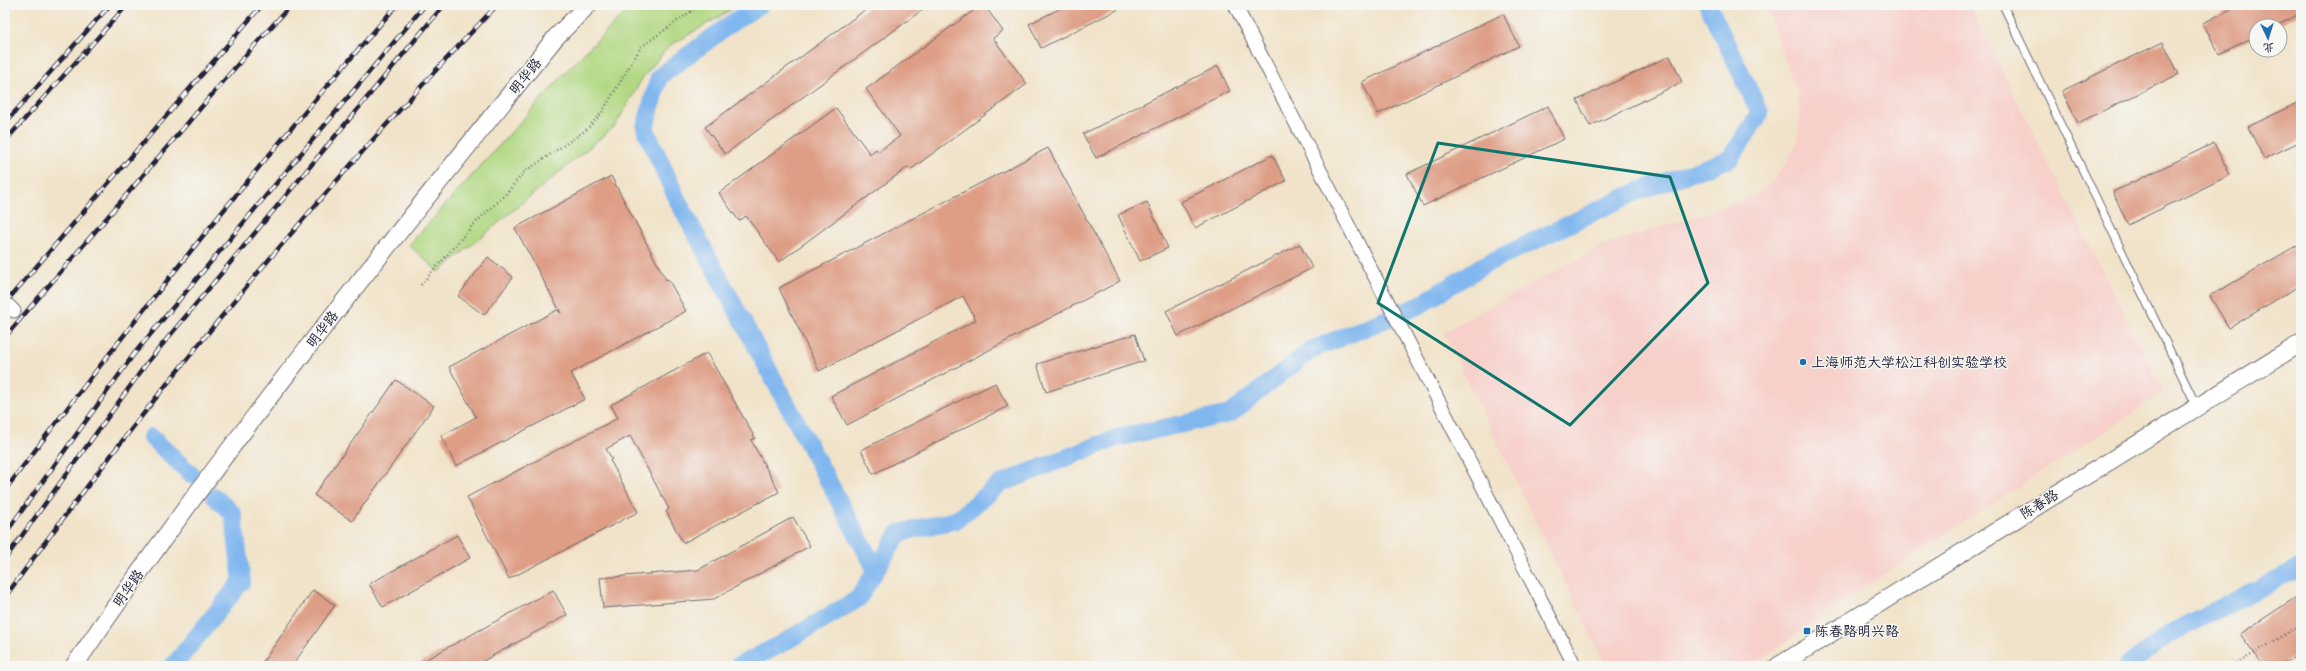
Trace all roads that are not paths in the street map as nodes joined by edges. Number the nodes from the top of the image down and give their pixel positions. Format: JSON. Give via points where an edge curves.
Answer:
{"nodes":[{"id":1,"x":588,"y":5,"type":"edge"},
{"id":2,"x":1235,"y":5,"type":"edge"},
{"id":3,"x":2003,"y":5,"type":"edge"},
{"id":4,"x":2301,"y":343,"type":"edge"},
{"id":5,"x":2197,"y":407,"type":"junction"},
{"id":6,"x":74,"y":666,"type":"edge"},
{"id":7,"x":1575,"y":666,"type":"edge"},
{"id":8,"x":1778,"y":666,"type":"edge"}],
"edges":[{"from":1,"to":6,"type":"street","name":"明华路","via":[[556,37],[341,304],[132,580]]},
{"from":2,"to":7,"type":"street"},
{"from":3,"to":5,"type":"lane"},
{"from":4,"to":5,"type":"street","name":"陈春路"},
{"from":5,"to":8,"type":"street","name":"陈春路"}]}
